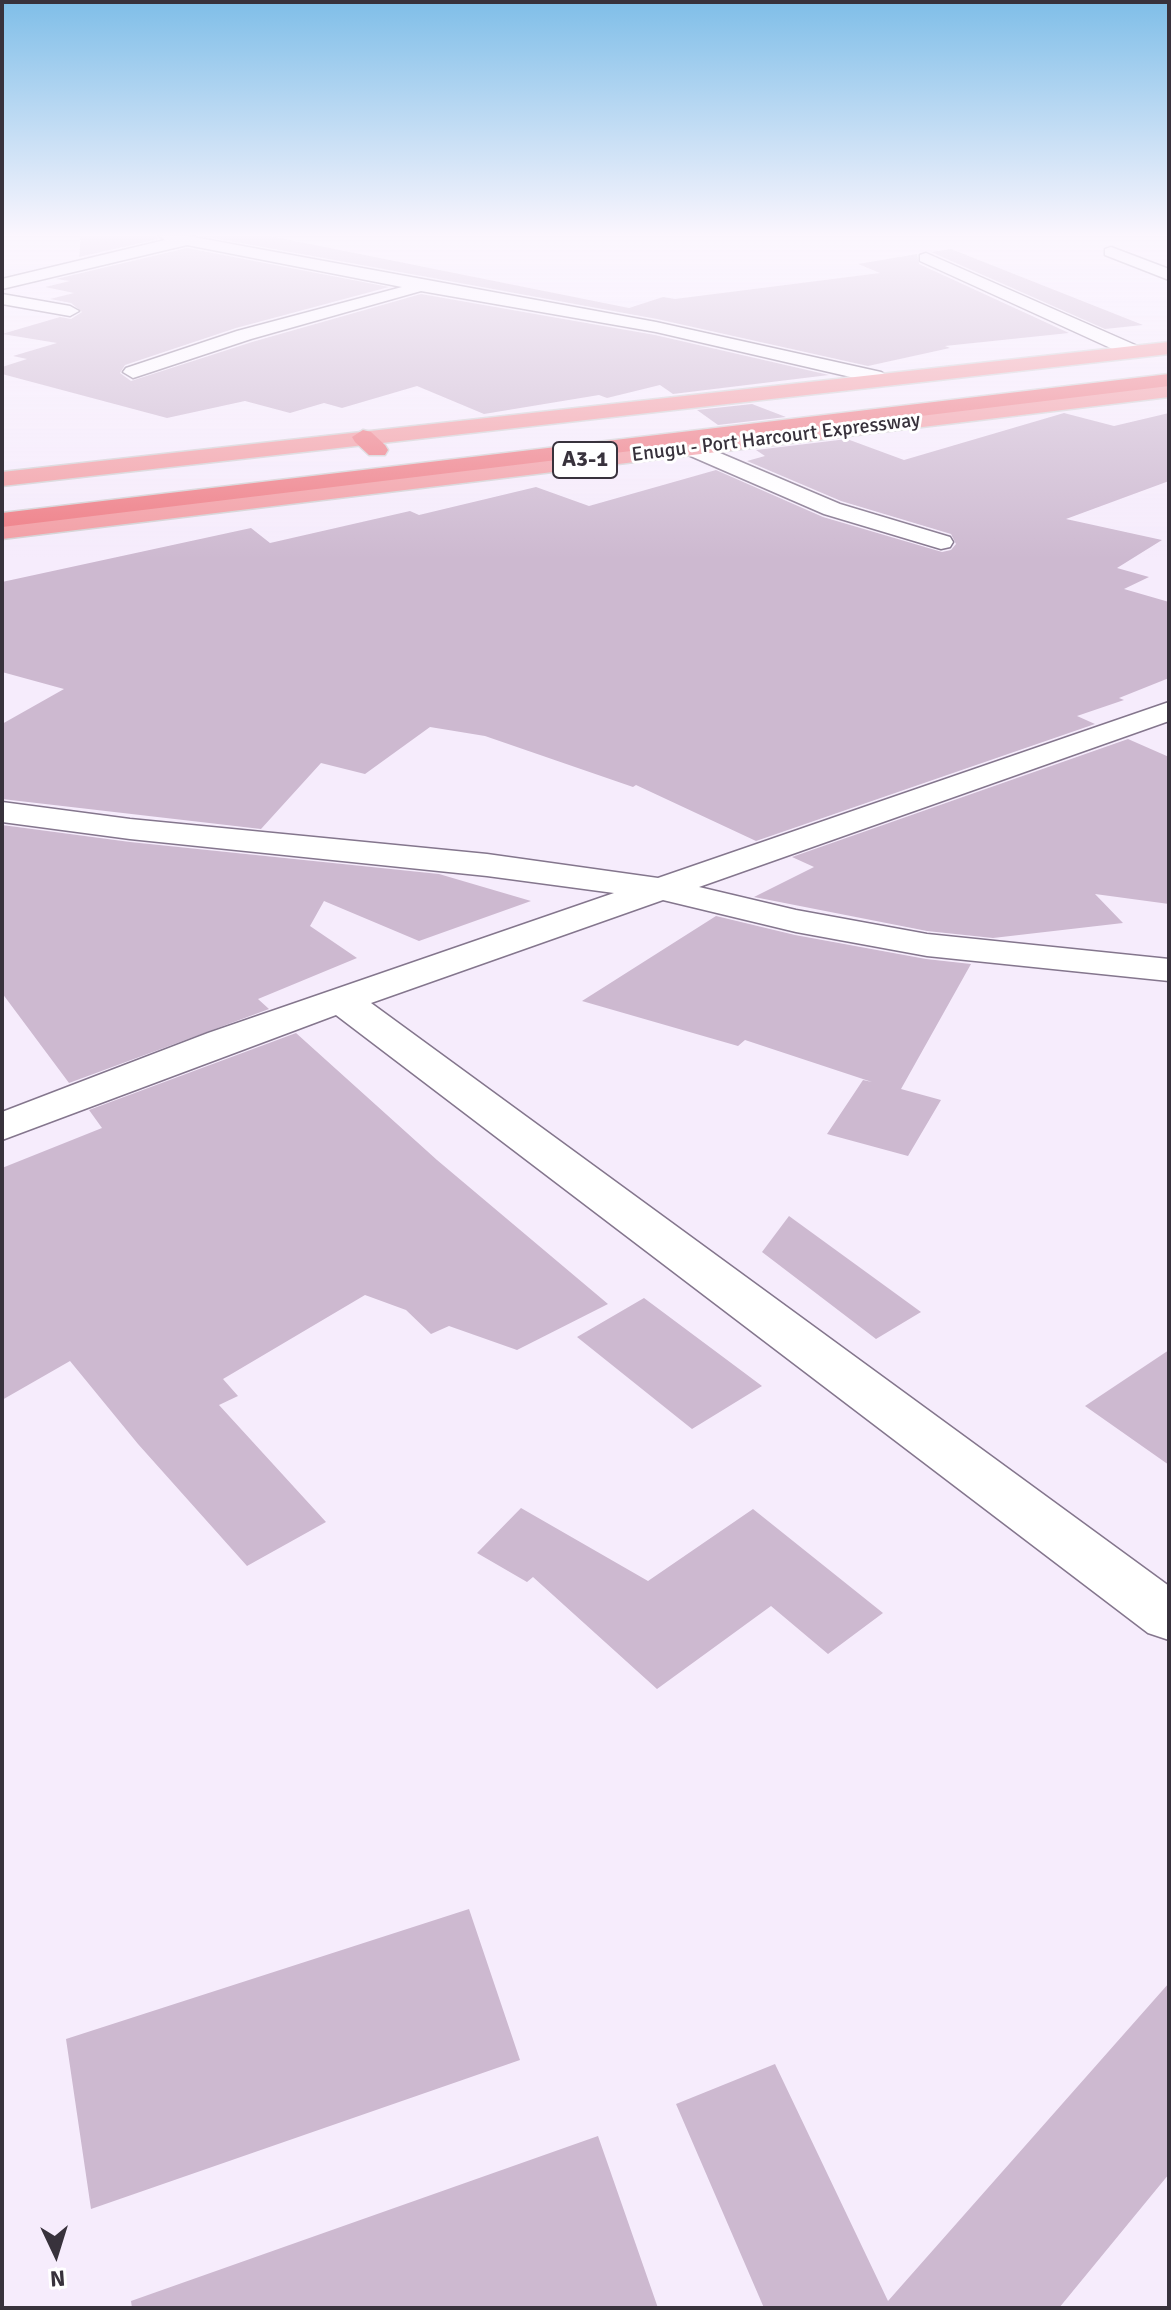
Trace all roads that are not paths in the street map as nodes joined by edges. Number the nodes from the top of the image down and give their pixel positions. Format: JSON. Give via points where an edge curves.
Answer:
{"nodes":[{"id":1,"x":218,"y":344,"type":"edge"},
{"id":2,"x":730,"y":344,"type":"edge"},
{"id":3,"x":1117,"y":344,"type":"edge"},
{"id":4,"x":1169,"y":348,"type":"edge"},
{"id":5,"x":1135,"y":352,"type":"junction"},
{"id":6,"x":1169,"y":360,"type":"edge"},
{"id":7,"x":133,"y":372,"type":"dead end"},
{"id":8,"x":881,"y":378,"type":"junction"},
{"id":9,"x":1169,"y":380,"type":"edge"},
{"id":10,"x":1169,"y":391,"type":"edge"},
{"id":11,"x":370,"y":444,"type":"junction"},
{"id":12,"x":694,"y":449,"type":"junction"},
{"id":13,"x":3,"y":483,"type":"edge"},
{"id":14,"x":2,"y":520,"type":"edge"},
{"id":15,"x":2,"y":532,"type":"edge"},
{"id":16,"x":941,"y":542,"type":"dead end"},
{"id":17,"x":1169,"y":711,"type":"edge"},
{"id":18,"x":2,"y":812,"type":"edge"},
{"id":19,"x":662,"y":889,"type":"junction"},
{"id":20,"x":1169,"y":970,"type":"edge"},
{"id":21,"x":341,"y":1000,"type":"junction"},
{"id":22,"x":2,"y":1127,"type":"edge"},
{"id":23,"x":1169,"y":1617,"type":"edge"}],
"edges":[{"from":1,"to":7,"type":"street"},
{"from":2,"to":8,"type":"street"},
{"from":3,"to":5,"type":"street"},
{"from":4,"to":5,"type":"main road","name":"Enugu - Port Harcourt Expressway","number":"A3-1"},
{"from":5,"to":8,"type":"main road","name":"Enugu - Port Harcourt Expressway","number":"A3-1"},
{"from":6,"to":11,"type":"highway","name":"Enugu - Port Harcourt Expressway","number":"A3-1"},
{"from":8,"to":11,"type":"main road","name":"Enugu - Port Harcourt Expressway","number":"A3-1"},
{"from":9,"to":14,"type":"highway","name":"Enugu - Port Harcourt Expressway","number":"A3-1"},
{"from":10,"to":12,"type":"main road","name":"Enugu - Port Harcourt Expressway","number":"A3-1"},
{"from":11,"to":13,"type":"highway","name":"Enugu - Port Harcourt Expressway","number":"A3-1"},
{"from":12,"to":15,"type":"main road","name":"Enugu - Port Harcourt Expressway","number":"A3-1"},
{"from":12,"to":16,"type":"street","via":[[832,509]]},
{"from":17,"to":19,"type":"street"},
{"from":18,"to":19,"type":"street"},
{"from":19,"to":20,"type":"street","via":[[927,945]]},
{"from":19,"to":21,"type":"street"},
{"from":21,"to":22,"type":"street"},
{"from":21,"to":23,"type":"street"}]}
